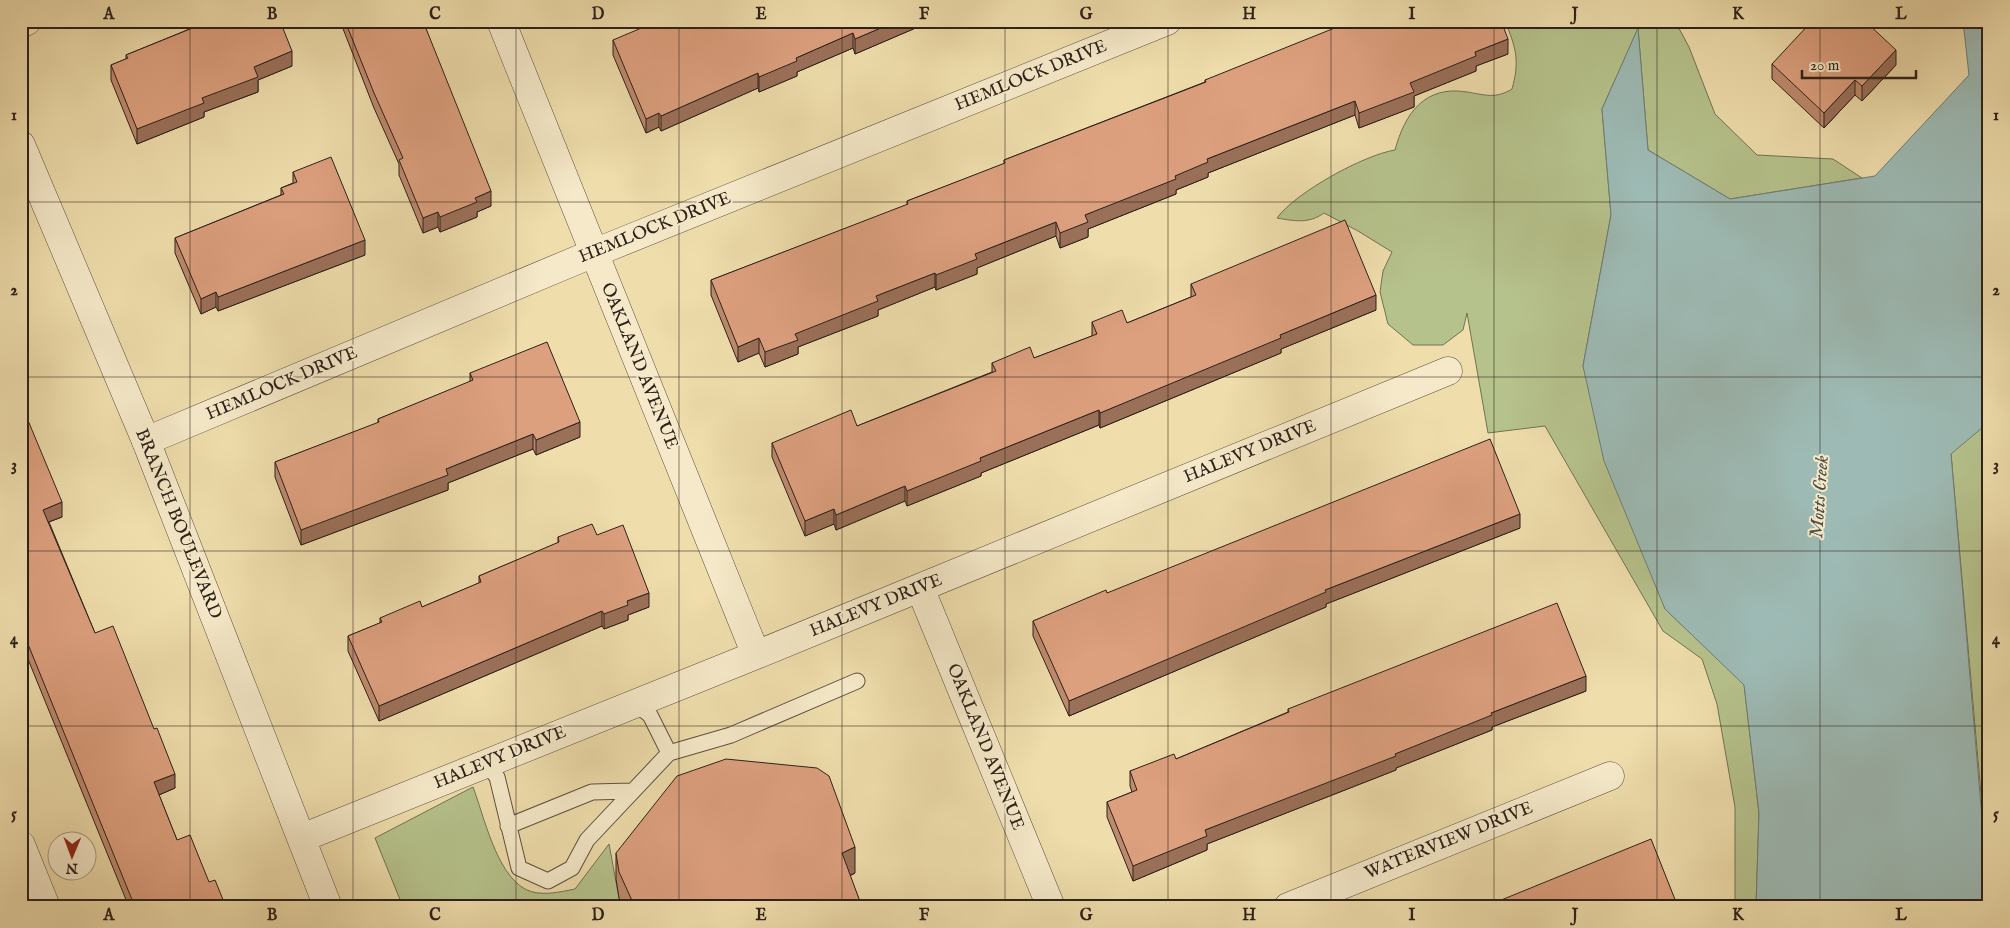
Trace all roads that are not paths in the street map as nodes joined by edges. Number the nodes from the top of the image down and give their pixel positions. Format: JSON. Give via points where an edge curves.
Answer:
{"nodes":[{"id":1,"x":27,"y":21,"type":"edge"},
{"id":2,"x":501,"y":21,"type":"edge"},
{"id":3,"x":1167,"y":21,"type":"edge"},
{"id":4,"x":21,"y":24,"type":"edge"},
{"id":5,"x":21,"y":145,"type":"edge"},
{"id":6,"x":594,"y":253,"type":"junction"},
{"id":7,"x":1448,"y":371,"type":"dead end"},
{"id":8,"x":146,"y":441,"type":"junction"},
{"id":9,"x":920,"y":588,"type":"junction"},
{"id":10,"x":756,"y":655,"type":"junction"},
{"id":11,"x":856,"y":681,"type":"dead end"},
{"id":12,"x":636,"y":704,"type":"junction"},
{"id":13,"x":669,"y":753,"type":"junction"},
{"id":14,"x":486,"y":764,"type":"junction"},
{"id":15,"x":1610,"y":776,"type":"dead end"},
{"id":16,"x":632,"y":791,"type":"junction"},
{"id":17,"x":508,"y":826,"type":"junction"},
{"id":18,"x":302,"y":838,"type":"junction"},
{"id":19,"x":21,"y":845,"type":"edge"},
{"id":20,"x":46,"y":907,"type":"edge"},
{"id":21,"x":328,"y":907,"type":"edge"},
{"id":22,"x":1051,"y":907,"type":"edge"},
{"id":23,"x":1288,"y":907,"type":"edge"}],
"edges":[{"from":1,"to":4,"type":"street"},
{"from":2,"to":6,"type":"street","name":"OAKLAND AVENUE"},
{"from":3,"to":6,"type":"street","name":"HEMLOCK DRIVE"},
{"from":5,"to":8,"type":"street","name":"BRANCH BOULEVARD"},
{"from":6,"to":8,"type":"street","name":"HEMLOCK DRIVE"},
{"from":6,"to":10,"type":"street","name":"OAKLAND AVENUE"},
{"from":7,"to":9,"type":"street","name":"HALEVY DRIVE"},
{"from":8,"to":18,"type":"street","name":"BRANCH BOULEVARD"},
{"from":9,"to":10,"type":"street","name":"HALEVY DRIVE"},
{"from":9,"to":22,"type":"street","name":"OAKLAND AVENUE"},
{"from":10,"to":12,"type":"street","name":"HALEVY DRIVE"},
{"from":11,"to":13,"type":"lane","via":[[731,735]]},
{"from":12,"to":13,"type":"lane","via":[[650,715]]},
{"from":12,"to":14,"type":"street","name":"HALEVY DRIVE"},
{"from":13,"to":16,"type":"lane"},
{"from":14,"to":17,"type":"lane","via":[[497,777]]},
{"from":14,"to":18,"type":"street","name":"HALEVY DRIVE"},
{"from":15,"to":23,"type":"street","name":"WATERVIEW DRIVE"},
{"from":16,"to":17,"type":"lane","via":[[592,792]]},
{"from":16,"to":17,"type":"lane","via":[[587,840],[572,868],[548,881],[519,868]]},
{"from":18,"to":21,"type":"street","name":"BRANCH BOULEVARD"},
{"from":19,"to":20,"type":"street"}]}
